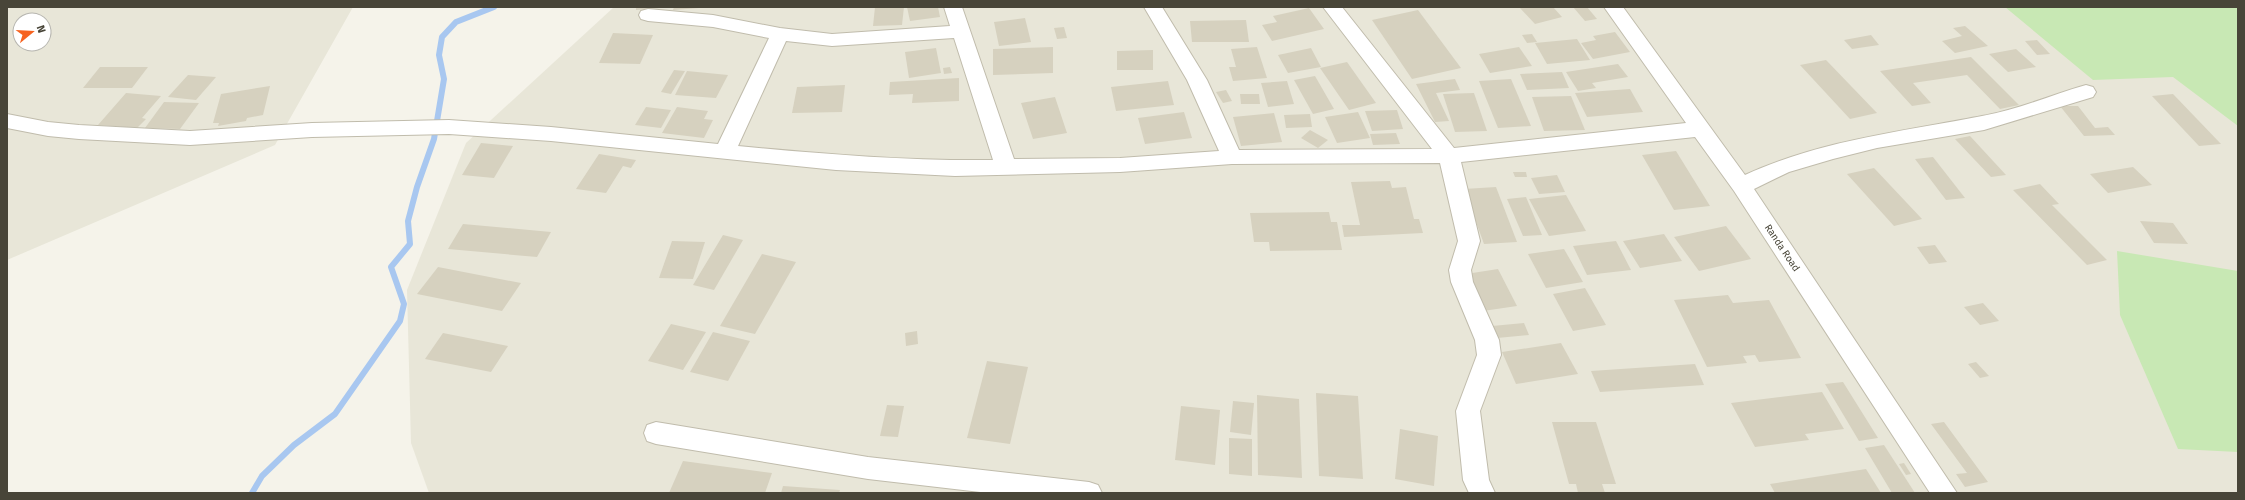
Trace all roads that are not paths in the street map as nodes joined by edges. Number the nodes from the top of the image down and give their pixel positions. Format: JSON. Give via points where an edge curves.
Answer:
{"nodes":[{"id":1,"x":953,"y":7,"type":"edge"},
{"id":2,"x":1152,"y":7,"type":"edge"},
{"id":3,"x":1332,"y":7,"type":"edge"},
{"id":4,"x":1613,"y":7,"type":"edge"},
{"id":5,"x":648,"y":15,"type":"dead end"},
{"id":6,"x":962,"y":31,"type":"junction"},
{"id":7,"x":780,"y":34,"type":"junction"},
{"id":8,"x":2086,"y":92,"type":"dead end"},
{"id":9,"x":7,"y":121,"type":"edge"},
{"id":10,"x":1700,"y":129,"type":"junction"},
{"id":11,"x":724,"y":153,"type":"junction"},
{"id":12,"x":1232,"y":156,"type":"junction"},
{"id":13,"x":1449,"y":156,"type":"junction"},
{"id":14,"x":1006,"y":167,"type":"junction"},
{"id":15,"x":1741,"y":186,"type":"junction"},
{"id":16,"x":656,"y":433,"type":"dead end"},
{"id":17,"x":946,"y":486,"type":"edge"},
{"id":18,"x":1089,"y":493,"type":"edge"},
{"id":19,"x":1482,"y":493,"type":"edge"},
{"id":20,"x":1944,"y":493,"type":"edge"}],
"edges":[{"from":1,"to":6,"type":"street"},
{"from":2,"to":12,"type":"street","via":[[1197,80]]},
{"from":3,"to":13,"type":"street"},
{"from":4,"to":10,"type":"street","name":"Randa Road"},
{"from":5,"to":7,"type":"street","via":[[713,21]]},
{"from":6,"to":7,"type":"street","via":[[839,40]]},
{"from":6,"to":14,"type":"street"},
{"from":7,"to":11,"type":"street"},
{"from":8,"to":15,"type":"street","via":[[1984,123],[1877,141],[1833,152],[1782,167]]},
{"from":9,"to":11,"type":"street","via":[[79,132],[190,138],[312,130],[449,128],[551,134]]},
{"from":10,"to":13,"type":"street"},
{"from":10,"to":15,"type":"street","name":"Randa Road"},
{"from":11,"to":14,"type":"street","via":[[836,163],[955,168]]},
{"from":12,"to":13,"type":"street"},
{"from":12,"to":14,"type":"street","via":[[1120,165]]},
{"from":13,"to":19,"type":"street","via":[[1469,241],[1460,270],[1462,282],[1487,340],[1489,355],[1468,411],[1476,480]]},
{"from":15,"to":20,"type":"street","name":"Randa Road"},
{"from":16,"to":17,"type":"street","via":[[868,468]]},
{"from":17,"to":18,"type":"street"}]}
